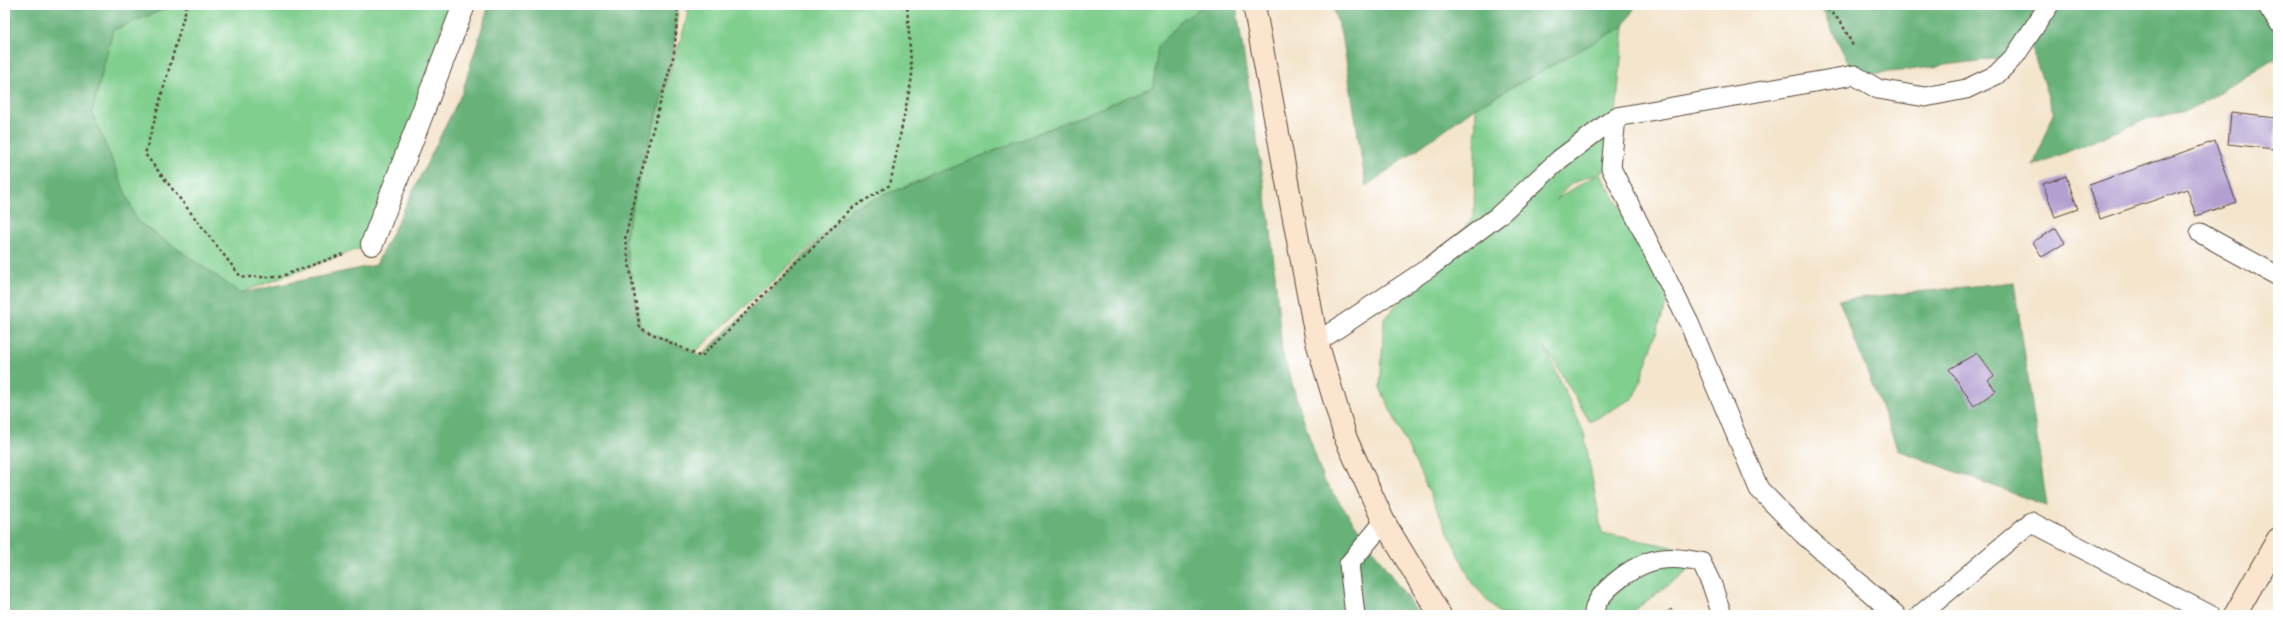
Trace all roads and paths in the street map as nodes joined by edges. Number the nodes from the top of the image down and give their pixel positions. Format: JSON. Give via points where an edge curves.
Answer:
{"nodes":[{"id":1,"x":187,"y":5,"type":"edge"},
{"id":2,"x":464,"y":5,"type":"edge"},
{"id":3,"x":672,"y":5,"type":"edge"},
{"id":4,"x":907,"y":5,"type":"edge"},
{"id":5,"x":1254,"y":5,"type":"edge"},
{"id":6,"x":1823,"y":5,"type":"edge"},
{"id":7,"x":2049,"y":5,"type":"edge"},
{"id":8,"x":2267,"y":5,"type":"edge"},
{"id":9,"x":2278,"y":22,"type":"edge"},
{"id":10,"x":1854,"y":75,"type":"junction"},
{"id":11,"x":1616,"y":117,"type":"junction"},
{"id":12,"x":2200,"y":233,"type":"dead end"},
{"id":13,"x":372,"y":244,"type":"joint"},
{"id":14,"x":2278,"y":276,"type":"edge"},
{"id":15,"x":1317,"y":342,"type":"junction"},
{"id":16,"x":1384,"y":522,"type":"junction"},
{"id":17,"x":2278,"y":540,"type":"edge"},
{"id":18,"x":1355,"y":615,"type":"edge"},
{"id":19,"x":1440,"y":615,"type":"edge"},
{"id":20,"x":1594,"y":615,"type":"edge"},
{"id":21,"x":1722,"y":615,"type":"edge"},
{"id":22,"x":1896,"y":615,"type":"edge"},
{"id":23,"x":1920,"y":615,"type":"edge"},
{"id":24,"x":2210,"y":615,"type":"edge"},
{"id":25,"x":2235,"y":615,"type":"edge"}],
"edges":[{"from":1,"to":13,"type":"path","via":[[145,154],[241,277],[279,277]]},
{"from":2,"to":13,"type":"street"},
{"from":3,"to":4,"type":"path","via":[[678,11],[674,54],[625,239],[640,328],[701,357],[852,208],[890,185],[912,77]]},
{"from":5,"to":15,"type":"street"},
{"from":6,"to":10,"type":"path","via":[[1842,22],[1854,46]]},
{"from":7,"to":10,"type":"lane","via":[[2015,56],[1996,75],[1966,89],[1925,97],[1878,89]]},
{"from":8,"to":9,"type":"lane"},
{"from":10,"to":11,"type":"lane"},
{"from":11,"to":15,"type":"lane","via":[[1560,159],[1498,216],[1430,267]]},
{"from":11,"to":22,"type":"lane","via":[[1611,168],[1690,323],[1759,489],[1804,534]]},
{"from":12,"to":14,"type":"lane"},
{"from":15,"to":16,"type":"street","via":[[1346,439]]},
{"from":16,"to":18,"type":"lane","via":[[1349,564]]},
{"from":16,"to":19,"type":"street"},
{"from":17,"to":25,"type":"street"},
{"from":20,"to":21,"type":"lane","via":[[1594,608],[1608,586],[1649,562],[1678,558],[1701,562]]},
{"from":23,"to":24,"type":"lane","via":[[2031,522]]}]}
